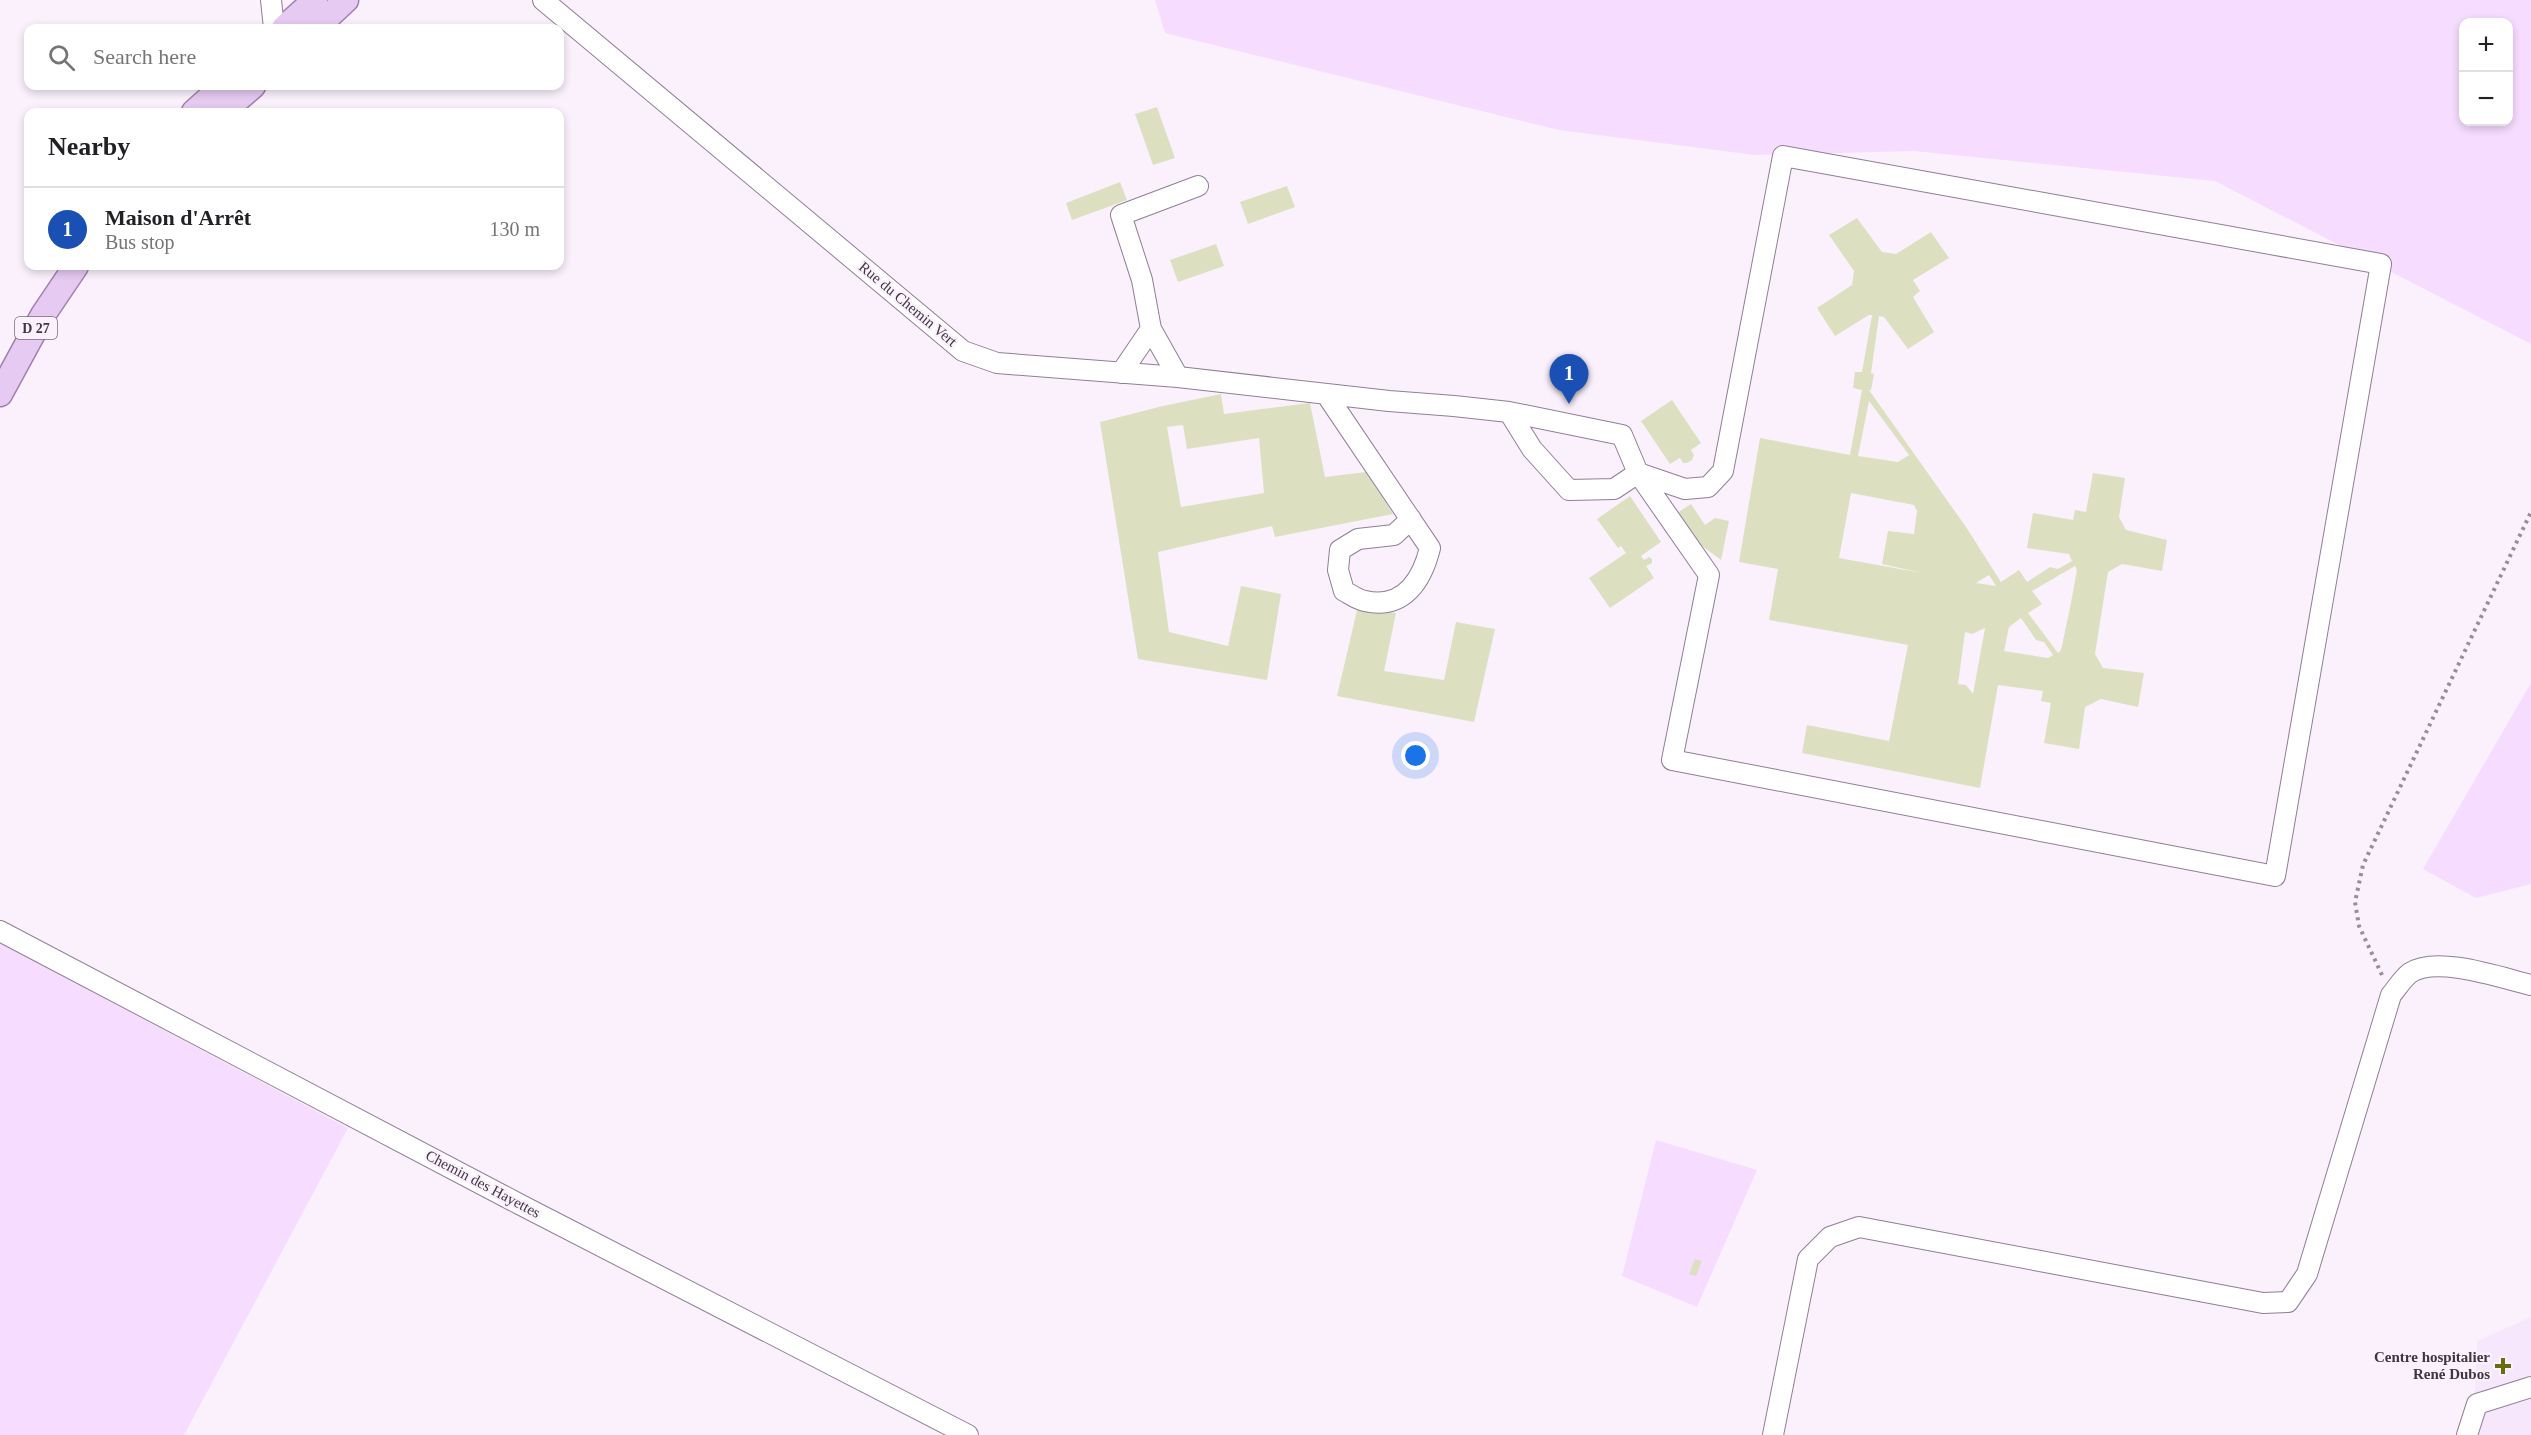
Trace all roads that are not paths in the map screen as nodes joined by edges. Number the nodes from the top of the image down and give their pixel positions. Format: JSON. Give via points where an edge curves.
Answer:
{"nodes":[{"id":1,"x":271,"y":0,"type":"edge"},
{"id":2,"x":315,"y":0,"type":"edge"},
{"id":3,"x":346,"y":0,"type":"edge"},
{"id":4,"x":354,"y":0,"type":"edge"},
{"id":5,"x":543,"y":0,"type":"edge"},
{"id":6,"x":274,"y":24,"type":"edge"},
{"id":7,"x":288,"y":24,"type":"edge"},
{"id":8,"x":321,"y":24,"type":"edge"},
{"id":9,"x":322,"y":24,"type":"edge"},
{"id":10,"x":219,"y":90,"type":"edge"},
{"id":11,"x":248,"y":90,"type":"edge"},
{"id":12,"x":198,"y":108,"type":"edge"},
{"id":13,"x":228,"y":108,"type":"edge"},
{"id":14,"x":1198,"y":186,"type":"dead end"},
{"id":15,"x":73,"y":270,"type":"edge"},
{"id":16,"x":1151,"y":328,"type":"junction"},
{"id":17,"x":1121,"y":373,"type":"junction"},
{"id":18,"x":1178,"y":377,"type":"junction"},
{"id":19,"x":0,"y":394,"type":"edge"},
{"id":20,"x":1326,"y":394,"type":"junction"},
{"id":21,"x":1509,"y":412,"type":"junction"},
{"id":22,"x":1638,"y":473,"type":"junction"},
{"id":23,"x":1411,"y":519,"type":"junction"},
{"id":24,"x":0,"y":931,"type":"edge"},
{"id":25,"x":2531,"y":986,"type":"edge"},
{"id":26,"x":2531,"y":1387,"type":"edge"},
{"id":27,"x":968,"y":1435,"type":"edge"},
{"id":28,"x":1773,"y":1435,"type":"edge"},
{"id":29,"x":2467,"y":1435,"type":"edge"}],
"edges":[{"from":1,"to":6,"type":"street"},
{"from":2,"to":7,"type":"main road"},
{"from":3,"to":8,"type":"main road"},
{"from":4,"to":9,"type":"street"},
{"from":5,"to":17,"type":"street","name":"Rue du Chemin Vert","via":[[963,351],[997,363]]},
{"from":10,"to":12,"type":"main road"},
{"from":11,"to":13,"type":"main road"},
{"from":14,"to":16,"type":"street","via":[[1120,215],[1142,280]]},
{"from":15,"to":19,"type":"main road","number":"D 27","via":[[43,315]]},
{"from":16,"to":17,"type":"street"},
{"from":16,"to":18,"type":"street"},
{"from":17,"to":18,"type":"street","name":"Rue du Chemin Vert"},
{"from":18,"to":20,"type":"street","name":"Rue du Chemin Vert"},
{"from":20,"to":21,"type":"street","name":"Rue du Chemin Vert"},
{"from":20,"to":23,"type":"street"},
{"from":21,"to":22,"type":"street","name":"Rue du Chemin Vert","via":[[1622,435]]},
{"from":21,"to":22,"type":"street","via":[[1532,449],[1569,490],[1614,489]]},
{"from":22,"to":22,"type":"street","via":[[1685,489],[1708,487],[1723,471],[1783,156],[2381,264],[2275,876],[1672,760],[1709,575]]},
{"from":23,"to":23,"type":"street","via":[[1430,548],[1416,585],[1394,601],[1365,602],[1344,591],[1338,570],[1340,550],[1358,539],[1394,536]]},
{"from":24,"to":27,"type":"street","name":"Chemin des Hayettes"},
{"from":25,"to":28,"type":"street","via":[[2455,967],[2433,967],[2411,973],[2391,995],[2307,1274],[2288,1302],[2263,1303],[1859,1227],[1830,1237],[1808,1259]]},
{"from":26,"to":29,"type":"street","via":[[2477,1404]]}]}
